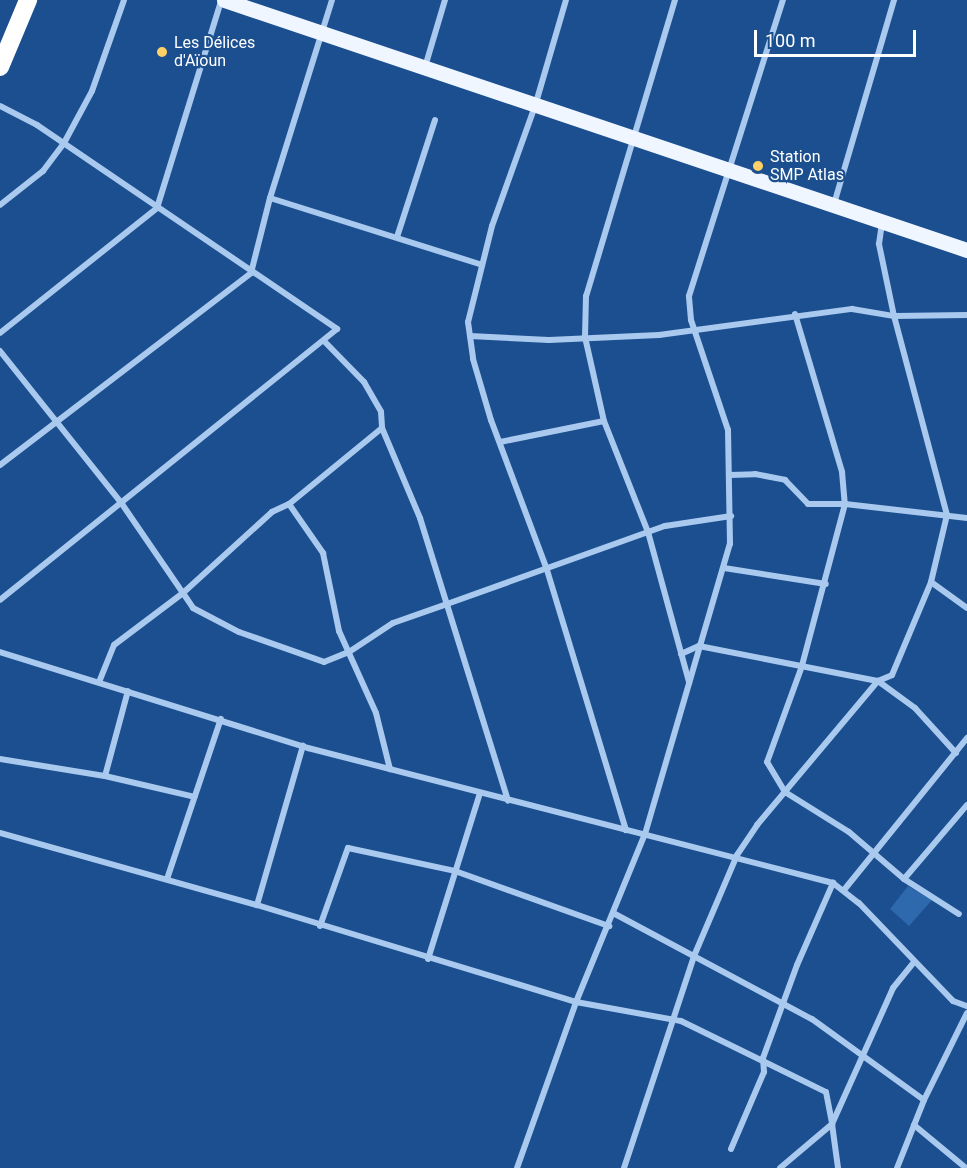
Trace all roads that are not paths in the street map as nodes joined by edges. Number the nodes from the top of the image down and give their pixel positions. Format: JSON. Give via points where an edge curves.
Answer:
{"nodes":[{"id":1,"x":28,"y":0,"type":"edge"},
{"id":2,"x":124,"y":0,"type":"edge"},
{"id":3,"x":223,"y":0,"type":"edge"},
{"id":4,"x":332,"y":0,"type":"edge"},
{"id":5,"x":446,"y":0,"type":"edge"},
{"id":6,"x":566,"y":0,"type":"edge"},
{"id":7,"x":675,"y":0,"type":"edge"},
{"id":8,"x":783,"y":0,"type":"edge"},
{"id":9,"x":894,"y":0,"type":"edge"},
{"id":10,"x":322,"y":32,"type":"junction"},
{"id":11,"x":0,"y":67,"type":"edge"},
{"id":12,"x":425,"y":68,"type":"junction"},
{"id":13,"x":0,"y":106,"type":"edge"},
{"id":14,"x":536,"y":106,"type":"junction"},
{"id":15,"x":435,"y":120,"type":"dead end"},
{"id":16,"x":635,"y":139,"type":"junction"},
{"id":17,"x":64,"y":143,"type":"junction"},
{"id":18,"x":731,"y":171,"type":"junction"},
{"id":19,"x":270,"y":198,"type":"junction"},
{"id":20,"x":3,"y":199,"type":"edge"},
{"id":21,"x":0,"y":205,"type":"edge"},
{"id":22,"x":834,"y":206,"type":"junction"},
{"id":23,"x":157,"y":208,"type":"junction"},
{"id":24,"x":882,"y":221,"type":"junction"},
{"id":25,"x":397,"y":237,"type":"junction"},
{"id":26,"x":967,"y":250,"type":"edge"},
{"id":27,"x":482,"y":265,"type":"junction"},
{"id":28,"x":251,"y":273,"type":"junction"},
{"id":29,"x":795,"y":314,"type":"junction"},
{"id":30,"x":967,"y":315,"type":"edge"},
{"id":31,"x":894,"y":316,"type":"junction"},
{"id":32,"x":694,"y":331,"type":"junction"},
{"id":33,"x":0,"y":333,"type":"edge"},
{"id":34,"x":470,"y":336,"type":"junction"},
{"id":35,"x":585,"y":337,"type":"junction"},
{"id":36,"x":326,"y":342,"type":"junction"},
{"id":37,"x":0,"y":351,"type":"edge"},
{"id":38,"x":604,"y":421,"type":"junction"},
{"id":39,"x":57,"y":424,"type":"junction"},
{"id":40,"x":382,"y":428,"type":"junction"},
{"id":41,"x":500,"y":442,"type":"junction"},
{"id":42,"x":0,"y":465,"type":"edge"},
{"id":43,"x":730,"y":475,"type":"junction"},
{"id":44,"x":122,"y":504,"type":"junction"},
{"id":45,"x":289,"y":504,"type":"junction"},
{"id":46,"x":845,"y":504,"type":"junction"},
{"id":47,"x":947,"y":515,"type":"junction"},
{"id":48,"x":730,"y":516,"type":"junction"},
{"id":49,"x":967,"y":518,"type":"edge"},
{"id":50,"x":648,"y":532,"type":"junction"},
{"id":51,"x":724,"y":568,"type":"junction"},
{"id":52,"x":547,"y":570,"type":"junction"},
{"id":53,"x":931,"y":582,"type":"junction"},
{"id":54,"x":825,"y":584,"type":"junction"},
{"id":55,"x":183,"y":593,"type":"junction"},
{"id":56,"x":0,"y":600,"type":"edge"},
{"id":57,"x":447,"y":603,"type":"junction"},
{"id":58,"x":967,"y":608,"type":"edge"},
{"id":59,"x":699,"y":646,"type":"junction"},
{"id":60,"x":0,"y":652,"type":"edge"},
{"id":61,"x":349,"y":652,"type":"junction"},
{"id":62,"x":681,"y":654,"type":"junction"},
{"id":63,"x":802,"y":666,"type":"junction"},
{"id":64,"x":878,"y":681,"type":"junction"},
{"id":65,"x":99,"y":682,"type":"junction"},
{"id":66,"x":690,"y":683,"type":"junction"},
{"id":67,"x":128,"y":691,"type":"junction"},
{"id":68,"x":222,"y":719,"type":"junction"},
{"id":69,"x":967,"y":738,"type":"edge"},
{"id":70,"x":303,"y":746,"type":"junction"},
{"id":71,"x":956,"y":753,"type":"junction"},
{"id":72,"x":0,"y":759,"type":"edge"},
{"id":73,"x":390,"y":769,"type":"junction"},
{"id":74,"x":105,"y":776,"type":"junction"},
{"id":75,"x":785,"y":792,"type":"junction"},
{"id":76,"x":480,"y":793,"type":"junction"},
{"id":77,"x":195,"y":797,"type":"junction"},
{"id":78,"x":508,"y":801,"type":"junction"},
{"id":79,"x":967,"y":805,"type":"edge"},
{"id":80,"x":626,"y":830,"type":"junction"},
{"id":81,"x":0,"y":833,"type":"edge"},
{"id":82,"x":645,"y":834,"type":"junction"},
{"id":83,"x":874,"y":854,"type":"junction"},
{"id":84,"x":737,"y":855,"type":"junction"},
{"id":85,"x":456,"y":871,"type":"junction"},
{"id":86,"x":168,"y":879,"type":"junction"},
{"id":87,"x":904,"y":879,"type":"junction"},
{"id":88,"x":833,"y":883,"type":"junction"},
{"id":89,"x":844,"y":890,"type":"junction"},
{"id":90,"x":257,"y":905,"type":"junction"},
{"id":91,"x":615,"y":914,"type":"junction"},
{"id":92,"x":959,"y":914,"type":"dead end"},
{"id":93,"x":320,"y":926,"type":"junction"},
{"id":94,"x":609,"y":926,"type":"junction"},
{"id":95,"x":694,"y":956,"type":"junction"},
{"id":96,"x":428,"y":959,"type":"junction"},
{"id":97,"x":914,"y":962,"type":"junction"},
{"id":98,"x":576,"y":1002,"type":"junction"},
{"id":99,"x":785,"y":1004,"type":"junction"},
{"id":100,"x":967,"y":1006,"type":"edge"},
{"id":101,"x":967,"y":1013,"type":"edge"},
{"id":102,"x":674,"y":1020,"type":"junction"},
{"id":103,"x":864,"y":1056,"type":"junction"},
{"id":104,"x":763,"y":1058,"type":"junction"},
{"id":105,"x":924,"y":1100,"type":"junction"},
{"id":106,"x":832,"y":1124,"type":"junction"},
{"id":107,"x":914,"y":1125,"type":"junction"},
{"id":108,"x":731,"y":1149,"type":"dead end"},
{"id":109,"x":517,"y":1168,"type":"edge"},
{"id":110,"x":624,"y":1168,"type":"edge"},
{"id":111,"x":780,"y":1168,"type":"edge"},
{"id":112,"x":838,"y":1168,"type":"edge"},
{"id":113,"x":897,"y":1168,"type":"edge"},
{"id":114,"x":966,"y":1168,"type":"edge"}],
"edges":[{"from":1,"to":11,"type":"highway"},
{"from":2,"to":17,"type":"street","via":[[92,91]]},
{"from":3,"to":10,"type":"main road"},
{"from":3,"to":23,"type":"street"},
{"from":4,"to":10,"type":"street"},
{"from":5,"to":12,"type":"street"},
{"from":6,"to":14,"type":"street"},
{"from":7,"to":16,"type":"street"},
{"from":8,"to":18,"type":"street"},
{"from":9,"to":22,"type":"street"},
{"from":10,"to":12,"type":"main road"},
{"from":10,"to":19,"type":"street"},
{"from":12,"to":14,"type":"main road"},
{"from":13,"to":17,"type":"street"},
{"from":14,"to":16,"type":"main road"},
{"from":14,"to":27,"type":"street","via":[[492,226]]},
{"from":15,"to":25,"type":"street"},
{"from":16,"to":18,"type":"main road"},
{"from":16,"to":35,"type":"street","via":[[586,296]]},
{"from":17,"to":20,"type":"street","via":[[44,171]]},
{"from":17,"to":23,"type":"street"},
{"from":18,"to":22,"type":"main road"},
{"from":18,"to":32,"type":"street","via":[[690,296]]},
{"from":19,"to":25,"type":"street"},
{"from":19,"to":28,"type":"street"},
{"from":20,"to":21,"type":"street"},
{"from":22,"to":24,"type":"main road"},
{"from":23,"to":28,"type":"street"},
{"from":23,"to":33,"type":"street"},
{"from":24,"to":26,"type":"main road"},
{"from":24,"to":31,"type":"street","via":[[879,244]]},
{"from":25,"to":27,"type":"street"},
{"from":27,"to":34,"type":"street","via":[[468,322]]},
{"from":28,"to":36,"type":"street","via":[[267,279],[337,329]]},
{"from":28,"to":39,"type":"street"},
{"from":29,"to":31,"type":"street","via":[[852,309]]},
{"from":29,"to":32,"type":"street"},
{"from":29,"to":46,"type":"street","via":[[842,472]]},
{"from":30,"to":31,"type":"street"},
{"from":31,"to":47,"type":"street"},
{"from":32,"to":35,"type":"street"},
{"from":32,"to":43,"type":"street","via":[[728,430]]},
{"from":34,"to":35,"type":"street","via":[[549,340]]},
{"from":34,"to":41,"type":"street","via":[[473,359]]},
{"from":35,"to":38,"type":"street"},
{"from":36,"to":40,"type":"street","via":[[364,382],[381,412]]},
{"from":36,"to":44,"type":"street"},
{"from":37,"to":39,"type":"street"},
{"from":38,"to":41,"type":"street"},
{"from":38,"to":50,"type":"street"},
{"from":39,"to":42,"type":"street"},
{"from":39,"to":44,"type":"street"},
{"from":40,"to":45,"type":"street"},
{"from":40,"to":57,"type":"street","via":[[420,518]]},
{"from":41,"to":52,"type":"street"},
{"from":43,"to":46,"type":"street","via":[[755,474],[785,480],[808,504]]},
{"from":43,"to":48,"type":"street"},
{"from":44,"to":55,"type":"street"},
{"from":44,"to":56,"type":"street"},
{"from":45,"to":55,"type":"street","via":[[273,512]]},
{"from":45,"to":61,"type":"street","via":[[323,553],[339,631]]},
{"from":46,"to":47,"type":"street"},
{"from":46,"to":54,"type":"street"},
{"from":47,"to":49,"type":"street"},
{"from":47,"to":53,"type":"street"},
{"from":48,"to":50,"type":"street"},
{"from":48,"to":51,"type":"street"},
{"from":50,"to":52,"type":"street"},
{"from":50,"to":62,"type":"street"},
{"from":51,"to":54,"type":"street"},
{"from":51,"to":59,"type":"street"},
{"from":52,"to":57,"type":"street"},
{"from":52,"to":80,"type":"street"},
{"from":53,"to":58,"type":"street"},
{"from":53,"to":64,"type":"street","via":[[891,675]]},
{"from":54,"to":63,"type":"street"},
{"from":55,"to":61,"type":"street","via":[[193,608],[210,618],[301,654],[324,662]]},
{"from":55,"to":65,"type":"street","via":[[114,645]]},
{"from":57,"to":61,"type":"street","via":[[393,623]]},
{"from":57,"to":78,"type":"street"},
{"from":59,"to":62,"type":"street"},
{"from":59,"to":63,"type":"street"},
{"from":59,"to":66,"type":"street"},
{"from":60,"to":65,"type":"street"},
{"from":61,"to":73,"type":"street","via":[[375,713]]},
{"from":62,"to":66,"type":"street"},
{"from":63,"to":64,"type":"street"},
{"from":63,"to":75,"type":"street","via":[[767,762]]},
{"from":64,"to":71,"type":"street","via":[[915,708]]},
{"from":64,"to":75,"type":"street"},
{"from":65,"to":67,"type":"street"},
{"from":66,"to":82,"type":"street"},
{"from":67,"to":68,"type":"street"},
{"from":67,"to":74,"type":"street"},
{"from":68,"to":70,"type":"street"},
{"from":68,"to":77,"type":"street"},
{"from":69,"to":71,"type":"street"},
{"from":70,"to":73,"type":"street"},
{"from":70,"to":90,"type":"street"},
{"from":71,"to":83,"type":"street"},
{"from":72,"to":74,"type":"street"},
{"from":73,"to":76,"type":"street"},
{"from":74,"to":77,"type":"street"},
{"from":75,"to":83,"type":"street","via":[[849,832]]},
{"from":75,"to":84,"type":"street"},
{"from":76,"to":78,"type":"street"},
{"from":76,"to":85,"type":"street"},
{"from":77,"to":86,"type":"street"},
{"from":78,"to":80,"type":"street"},
{"from":79,"to":87,"type":"street"},
{"from":80,"to":82,"type":"street"},
{"from":81,"to":86,"type":"street"},
{"from":82,"to":84,"type":"street"},
{"from":82,"to":91,"type":"street"},
{"from":83,"to":87,"type":"street"},
{"from":83,"to":89,"type":"street"},
{"from":84,"to":88,"type":"street"},
{"from":84,"to":95,"type":"street"},
{"from":85,"to":93,"type":"street","via":[[348,848]]},
{"from":85,"to":94,"type":"street"},
{"from":85,"to":96,"type":"street"},
{"from":86,"to":90,"type":"street"},
{"from":87,"to":92,"type":"street"},
{"from":88,"to":89,"type":"street"},
{"from":88,"to":99,"type":"street","via":[[797,965]]},
{"from":89,"to":97,"type":"street"},
{"from":90,"to":93,"type":"street"},
{"from":91,"to":94,"type":"street"},
{"from":91,"to":95,"type":"street"},
{"from":93,"to":96,"type":"street"},
{"from":94,"to":98,"type":"street"},
{"from":95,"to":99,"type":"street"},
{"from":95,"to":102,"type":"street"},
{"from":96,"to":98,"type":"street"},
{"from":97,"to":100,"type":"street","via":[[953,1001]]},
{"from":97,"to":103,"type":"street","via":[[893,988]]},
{"from":98,"to":102,"type":"street"},
{"from":98,"to":109,"type":"street"},
{"from":99,"to":103,"type":"street"},
{"from":99,"to":104,"type":"street"},
{"from":101,"to":105,"type":"street"},
{"from":102,"to":104,"type":"street"},
{"from":102,"to":110,"type":"street"},
{"from":103,"to":105,"type":"street"},
{"from":103,"to":106,"type":"street"},
{"from":104,"to":106,"type":"street","via":[[826,1092]]},
{"from":104,"to":108,"type":"street","via":[[764,1072]]},
{"from":105,"to":107,"type":"street"},
{"from":106,"to":111,"type":"street"},
{"from":106,"to":112,"type":"street"},
{"from":107,"to":113,"type":"street"},
{"from":107,"to":114,"type":"street"}]}
